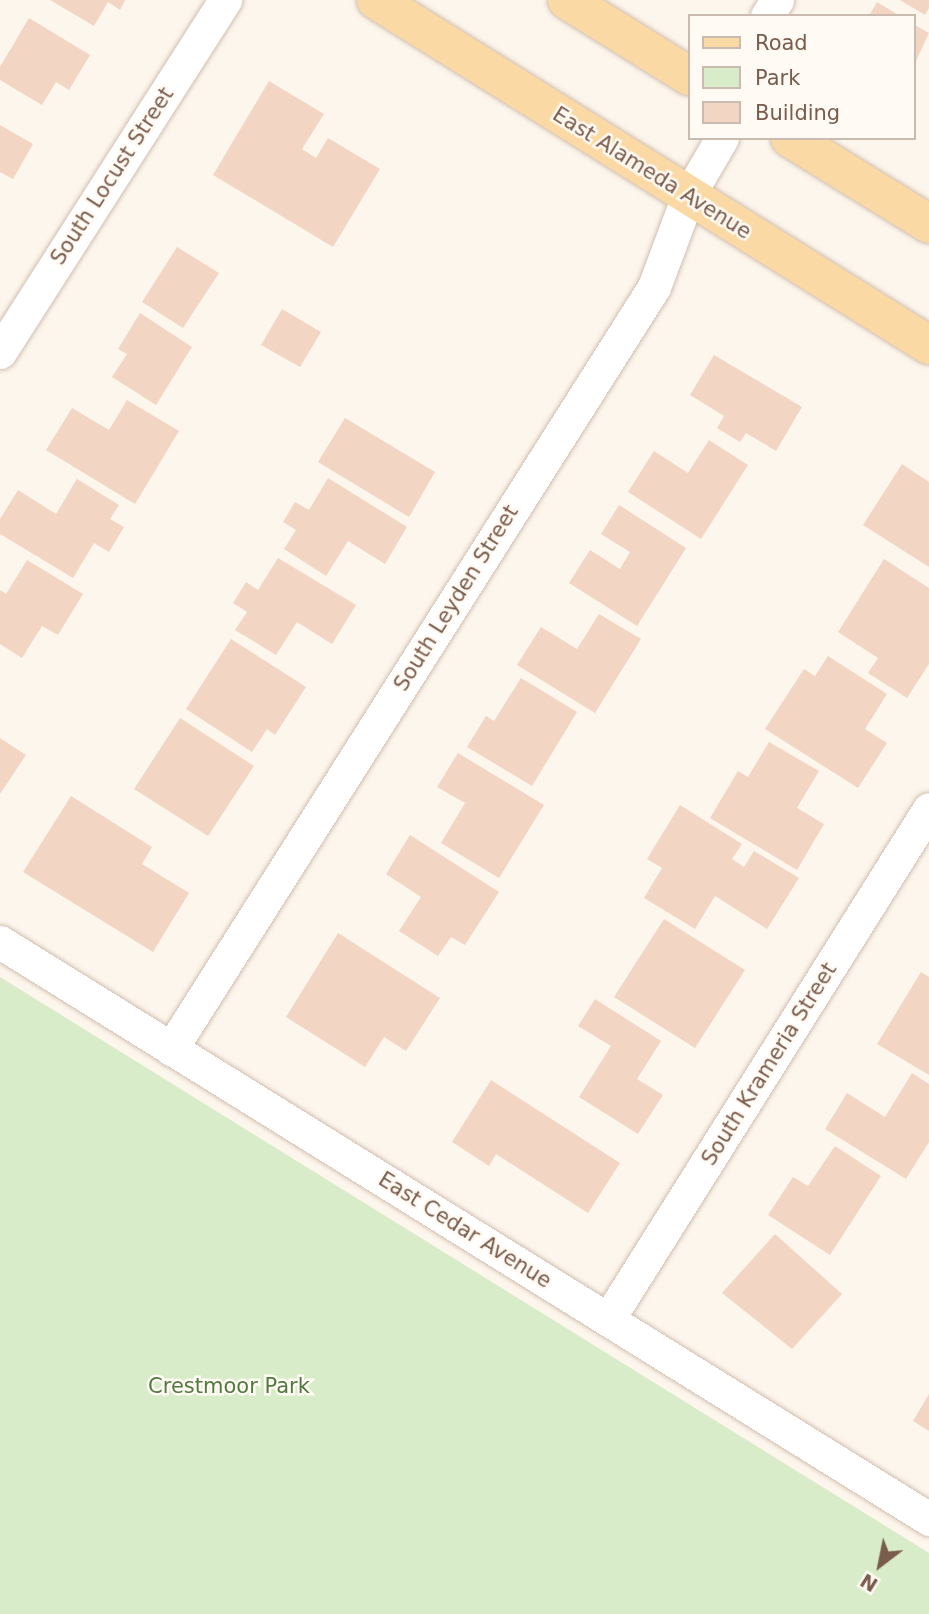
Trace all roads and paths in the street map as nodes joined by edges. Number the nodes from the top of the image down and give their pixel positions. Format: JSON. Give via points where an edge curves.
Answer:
{"nodes":[{"id":1,"x":225,"y":0,"type":"edge"},
{"id":2,"x":376,"y":0,"type":"edge"},
{"id":3,"x":567,"y":0,"type":"edge"},
{"id":4,"x":688,"y":75,"type":"edge"},
{"id":5,"x":721,"y":140,"type":"edge"},
{"id":6,"x":793,"y":140,"type":"edge"},
{"id":7,"x":688,"y":195,"type":"junction"},
{"id":8,"x":929,"y":224,"type":"edge"},
{"id":9,"x":929,"y":345,"type":"edge"},
{"id":10,"x":0,"y":352,"type":"edge"},
{"id":11,"x":929,"y":809,"type":"edge"},
{"id":12,"x":0,"y":942,"type":"edge"},
{"id":13,"x":171,"y":1049,"type":"junction"},
{"id":14,"x":609,"y":1318,"type":"junction"},
{"id":15,"x":929,"y":1519,"type":"edge"}],
"edges":[{"from":1,"to":10,"type":"street","name":"South Locust Street"},
{"from":2,"to":7,"type":"main road","name":"East Alameda Avenue"},
{"from":3,"to":4,"type":"main road"},
{"from":5,"to":7,"type":"street","name":"South Leyden Street"},
{"from":6,"to":8,"type":"main road"},
{"from":7,"to":9,"type":"main road","name":"East Alameda Avenue"},
{"from":7,"to":13,"type":"street","name":"South Leyden Street","via":[[654,288]]},
{"from":11,"to":14,"type":"street","name":"South Krameria Street"},
{"from":12,"to":13,"type":"street","name":"East Cedar Avenue"},
{"from":13,"to":14,"type":"street","name":"East Cedar Avenue"},
{"from":14,"to":15,"type":"street","name":"East Cedar Avenue"}]}
